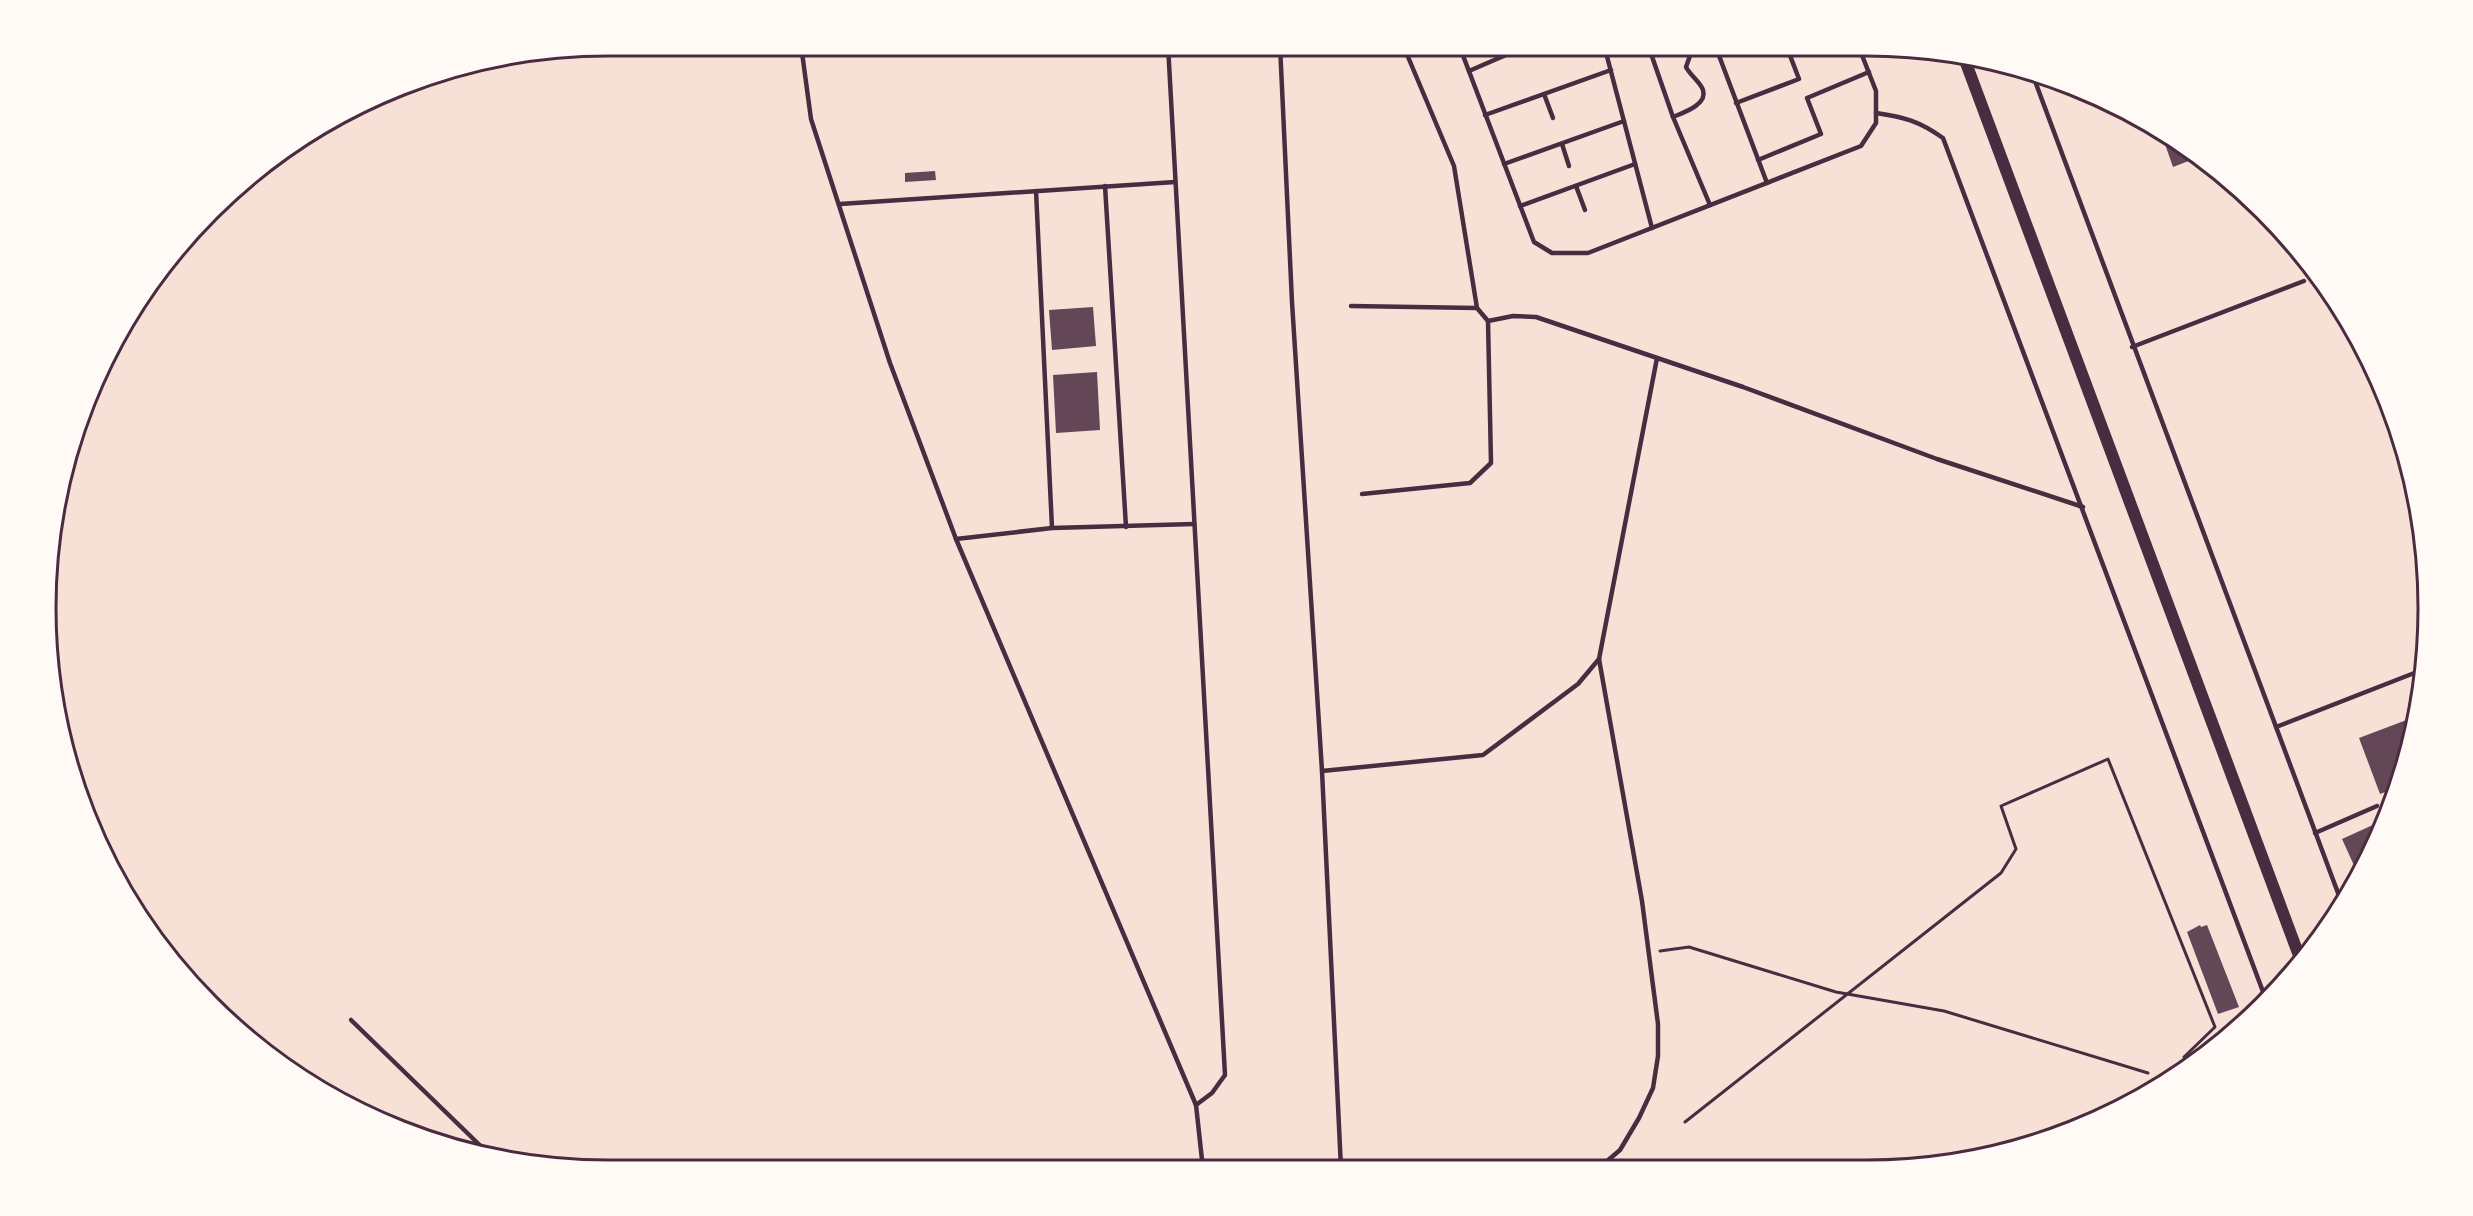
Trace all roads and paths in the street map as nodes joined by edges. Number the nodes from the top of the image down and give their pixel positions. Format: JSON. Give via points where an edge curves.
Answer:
{"nodes":[{"id":1,"x":803,"y":56,"type":"edge"},
{"id":2,"x":1169,"y":56,"type":"edge"},
{"id":3,"x":1281,"y":56,"type":"edge"},
{"id":4,"x":1408,"y":56,"type":"edge"},
{"id":5,"x":1463,"y":56,"type":"edge"},
{"id":6,"x":1502,"y":56,"type":"edge"},
{"id":7,"x":1607,"y":56,"type":"edge"},
{"id":8,"x":1652,"y":56,"type":"edge"},
{"id":9,"x":1690,"y":56,"type":"edge"},
{"id":10,"x":1719,"y":56,"type":"edge"},
{"id":11,"x":1790,"y":56,"type":"edge"},
{"id":12,"x":1862,"y":56,"type":"edge"},
{"id":13,"x":1967,"y":65,"type":"edge"},
{"id":14,"x":1469,"y":70,"type":"junction"},
{"id":15,"x":1611,"y":70,"type":"junction"},
{"id":16,"x":1869,"y":72,"type":"junction"},
{"id":17,"x":2036,"y":83,"type":"edge"},
{"id":18,"x":1544,"y":94,"type":"junction"},
{"id":19,"x":1736,"y":103,"type":"junction"},
{"id":20,"x":1876,"y":113,"type":"junction"},
{"id":21,"x":1485,"y":115,"type":"junction"},
{"id":22,"x":1673,"y":117,"type":"junction"},
{"id":23,"x":1553,"y":118,"type":"dead end"},
{"id":24,"x":1624,"y":121,"type":"junction"},
{"id":25,"x":1562,"y":144,"type":"junction"},
{"id":26,"x":1758,"y":160,"type":"junction"},
{"id":27,"x":1504,"y":164,"type":"junction"},
{"id":28,"x":1635,"y":164,"type":"junction"},
{"id":29,"x":1569,"y":166,"type":"dead end"},
{"id":30,"x":1175,"y":182,"type":"junction"},
{"id":31,"x":1767,"y":183,"type":"junction"},
{"id":32,"x":1105,"y":186,"type":"junction"},
{"id":33,"x":1576,"y":186,"type":"junction"},
{"id":34,"x":1036,"y":190,"type":"junction"},
{"id":35,"x":840,"y":204,"type":"junction"},
{"id":36,"x":1710,"y":205,"type":"junction"},
{"id":37,"x":1521,"y":206,"type":"junction"},
{"id":38,"x":1585,"y":210,"type":"dead end"},
{"id":39,"x":1652,"y":228,"type":"junction"},
{"id":40,"x":2304,"y":281,"type":"dead end"},
{"id":41,"x":1351,"y":306,"type":"dead end"},
{"id":42,"x":1477,"y":308,"type":"junction"},
{"id":43,"x":1488,"y":321,"type":"junction"},
{"id":44,"x":2132,"y":347,"type":"junction"},
{"id":45,"x":1657,"y":358,"type":"junction"},
{"id":46,"x":1362,"y":494,"type":"dead end"},
{"id":47,"x":2083,"y":507,"type":"junction"},
{"id":48,"x":1194,"y":524,"type":"junction"},
{"id":49,"x":1126,"y":527,"type":"junction"},
{"id":50,"x":1052,"y":528,"type":"junction"},
{"id":51,"x":956,"y":539,"type":"junction"},
{"id":52,"x":1599,"y":659,"type":"junction"},
{"id":53,"x":2414,"y":673,"type":"edge"},
{"id":54,"x":2276,"y":727,"type":"junction"},
{"id":55,"x":1322,"y":771,"type":"junction"},
{"id":56,"x":2377,"y":806,"type":"dead end"},
{"id":57,"x":2315,"y":833,"type":"junction"},
{"id":58,"x":2338,"y":893,"type":"edge"},
{"id":59,"x":2297,"y":951,"type":"edge"},
{"id":60,"x":1649,"y":952,"type":"junction"},
{"id":61,"x":2263,"y":991,"type":"edge"},
{"id":62,"x":1848,"y":994,"type":"junction"},
{"id":63,"x":351,"y":1020,"type":"dead end"},
{"id":64,"x":2183,"y":1059,"type":"edge"},
{"id":65,"x":2157,"y":1076,"type":"edge"},
{"id":66,"x":1196,"y":1106,"type":"junction"},
{"id":67,"x":1685,"y":1122,"type":"dead end"},
{"id":68,"x":480,"y":1145,"type":"edge"},
{"id":69,"x":1202,"y":1160,"type":"edge"},
{"id":70,"x":1341,"y":1160,"type":"edge"},
{"id":71,"x":1608,"y":1160,"type":"edge"}],
"edges":[{"from":1,"to":35,"type":"lane","via":[[812,119]]},
{"from":2,"to":30,"type":"lane"},
{"from":3,"to":55,"type":"lane"},
{"from":4,"to":42,"type":"lane","via":[[1454,166]]},
{"from":5,"to":14,"type":"lane"},
{"from":6,"to":14,"type":"lane"},
{"from":7,"to":15,"type":"lane"},
{"from":8,"to":22,"type":"lane"},
{"from":9,"to":22,"type":"lane","via":[[1686,67],[1704,95],[1696,106]]},
{"from":10,"to":19,"type":"lane"},
{"from":11,"to":19,"type":"lane","via":[[1799,78]]},
{"from":12,"to":16,"type":"lane"},
{"from":13,"to":59,"type":"main road"},
{"from":14,"to":21,"type":"lane"},
{"from":15,"to":18,"type":"lane"},
{"from":15,"to":24,"type":"lane"},
{"from":16,"to":20,"type":"lane","via":[[1876,91]]},
{"from":16,"to":26,"type":"lane","via":[[1807,98],[1821,134]]},
{"from":17,"to":44,"type":"lane"},
{"from":18,"to":21,"type":"lane"},
{"from":18,"to":23,"type":"lane"},
{"from":19,"to":26,"type":"lane"},
{"from":20,"to":31,"type":"lane","via":[[1876,123],[1862,146]]},
{"from":20,"to":47,"type":"lane","via":[[1908,118],[1943,138]]},
{"from":21,"to":27,"type":"lane"},
{"from":22,"to":36,"type":"lane"},
{"from":24,"to":25,"type":"lane"},
{"from":24,"to":28,"type":"lane"},
{"from":25,"to":27,"type":"lane"},
{"from":25,"to":29,"type":"lane"},
{"from":26,"to":31,"type":"lane"},
{"from":27,"to":37,"type":"lane"},
{"from":28,"to":33,"type":"lane"},
{"from":28,"to":39,"type":"lane"},
{"from":30,"to":32,"type":"lane"},
{"from":30,"to":48,"type":"lane"},
{"from":31,"to":36,"type":"lane"},
{"from":32,"to":34,"type":"lane"},
{"from":32,"to":49,"type":"lane"},
{"from":33,"to":37,"type":"lane"},
{"from":33,"to":38,"type":"lane"},
{"from":34,"to":35,"type":"lane"},
{"from":34,"to":50,"type":"lane"},
{"from":35,"to":51,"type":"lane","via":[[890,363]]},
{"from":36,"to":39,"type":"lane"},
{"from":37,"to":39,"type":"lane","via":[[1534,242],[1552,253],[1588,253]]},
{"from":40,"to":44,"type":"lane"},
{"from":41,"to":42,"type":"lane"},
{"from":42,"to":43,"type":"lane"},
{"from":43,"to":45,"type":"lane","via":[[1536,317]]},
{"from":43,"to":46,"type":"lane","via":[[1491,463],[1470,483]]},
{"from":44,"to":54,"type":"lane"},
{"from":45,"to":47,"type":"lane"},
{"from":45,"to":52,"type":"lane"},
{"from":47,"to":61,"type":"lane"},
{"from":48,"to":49,"type":"lane"},
{"from":48,"to":66,"type":"lane","via":[[1225,1075]]},
{"from":49,"to":50,"type":"lane"},
{"from":50,"to":51,"type":"lane"},
{"from":51,"to":66,"type":"lane"},
{"from":52,"to":55,"type":"lane","via":[[1578,684],[1483,755]]},
{"from":52,"to":60,"type":"lane"},
{"from":53,"to":54,"type":"lane"},
{"from":54,"to":57,"type":"lane"},
{"from":55,"to":70,"type":"lane"},
{"from":56,"to":57,"type":"lane"},
{"from":57,"to":58,"type":"lane"},
{"from":60,"to":62,"type":"path","via":[[1689,947]]},
{"from":60,"to":71,"type":"lane","via":[[1658,1024],[1653,1088],[1620,1150]]},
{"from":62,"to":64,"type":"path","via":[[2001,873],[2016,849],[2001,806],[2108,759],[2215,1027]]},
{"from":62,"to":65,"type":"path","via":[[1944,1011]]},
{"from":62,"to":67,"type":"path"},
{"from":63,"to":68,"type":"lane"},
{"from":66,"to":69,"type":"lane"}]}
